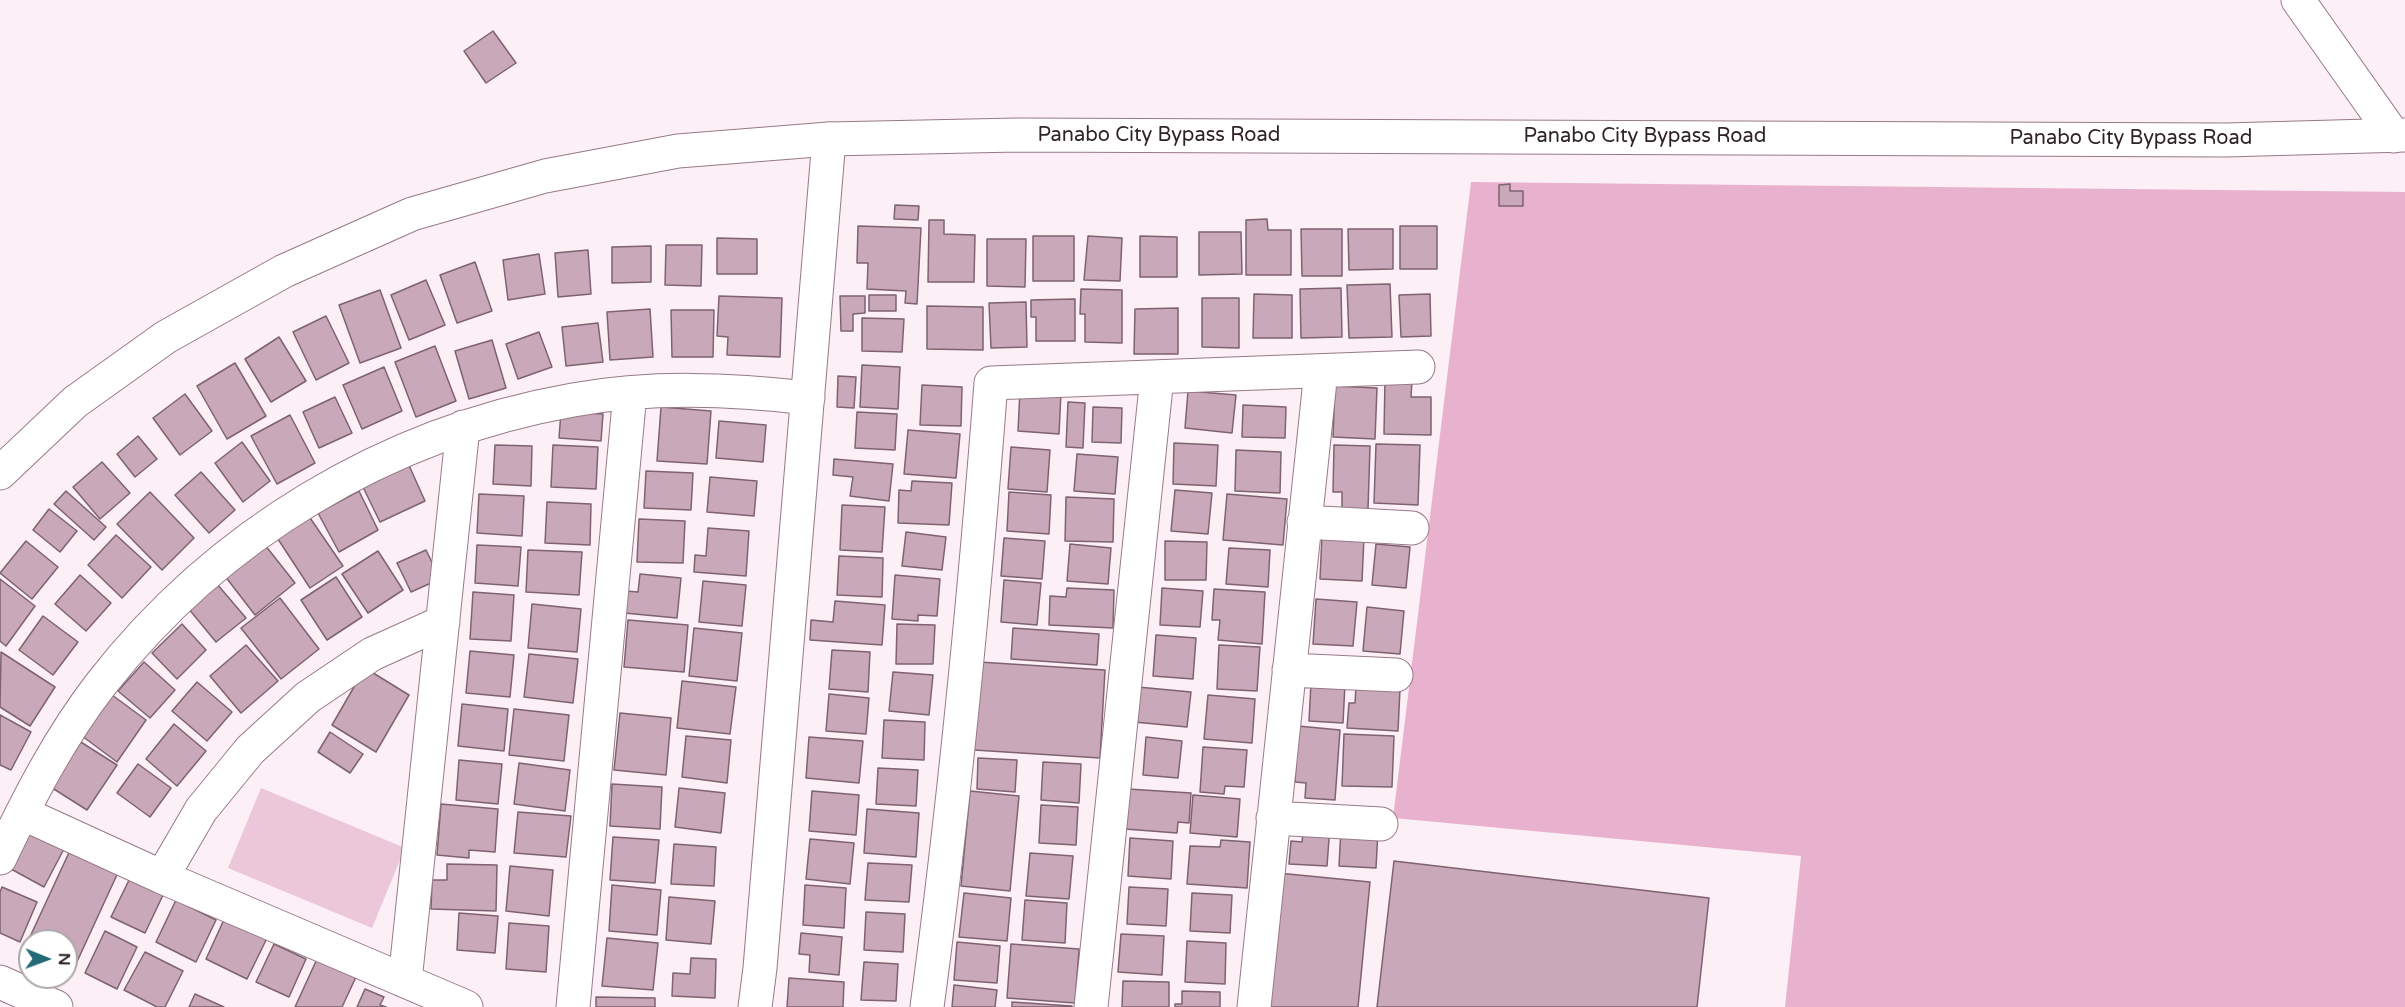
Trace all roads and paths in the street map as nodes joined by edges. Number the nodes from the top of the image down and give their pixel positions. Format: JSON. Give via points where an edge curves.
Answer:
{"nodes":[{"id":1,"x":2298,"y":0,"type":"edge"},
{"id":2,"x":2399,"y":135,"type":"edge"},
{"id":3,"x":829,"y":139,"type":"junction"},
{"id":4,"x":1418,"y":367,"type":"dead end"},
{"id":5,"x":1321,"y":371,"type":"junction"},
{"id":6,"x":1157,"y":377,"type":"junction"},
{"id":7,"x":630,"y":393,"type":"junction"},
{"id":8,"x":808,"y":398,"type":"junction"},
{"id":9,"x":463,"y":427,"type":"junction"},
{"id":10,"x":0,"y":473,"type":"edge"},
{"id":11,"x":1304,"y":522,"type":"junction"},
{"id":12,"x":1412,"y":528,"type":"dead end"},
{"id":13,"x":443,"y":622,"type":"junction"},
{"id":14,"x":1289,"y":670,"type":"junction"},
{"id":15,"x":1396,"y":675,"type":"dead end"},
{"id":16,"x":22,"y":813,"type":"junction"},
{"id":17,"x":1273,"y":818,"type":"junction"},
{"id":18,"x":1381,"y":824,"type":"dead end"},
{"id":19,"x":0,"y":858,"type":"edge"},
{"id":20,"x":162,"y":877,"type":"junction"},
{"id":21,"x":405,"y":981,"type":"junction"},
{"id":22,"x":0,"y":982,"type":"edge"},
{"id":23,"x":56,"y":1007,"type":"edge"},
{"id":24,"x":466,"y":1007,"type":"edge"},
{"id":25,"x":573,"y":1007,"type":"edge"},
{"id":26,"x":755,"y":1007,"type":"edge"},
{"id":27,"x":927,"y":1007,"type":"edge"},
{"id":28,"x":1091,"y":1007,"type":"edge"},
{"id":29,"x":1254,"y":1007,"type":"edge"}],
"edges":[{"from":1,"to":2,"type":"street"},
{"from":2,"to":3,"type":"street","name":"Panabo City Bypass Road","via":[[2214,140],[1017,135]]},
{"from":3,"to":8,"type":"street"},
{"from":3,"to":10,"type":"street","name":"Panabo City Bypass Road","via":[[678,151],[545,176],[412,214],[284,271],[166,337],[75,402]]},
{"from":4,"to":5,"type":"street"},
{"from":5,"to":6,"type":"street"},
{"from":5,"to":11,"type":"street"},
{"from":6,"to":27,"type":"street","via":[[991,382],[960,734]]},
{"from":6,"to":28,"type":"street"},
{"from":7,"to":8,"type":"street","via":[[749,391]]},
{"from":7,"to":9,"type":"street","via":[[563,402]]},
{"from":7,"to":25,"type":"street"},
{"from":8,"to":26,"type":"street"},
{"from":9,"to":13,"type":"street"},
{"from":9,"to":16,"type":"street","via":[[393,454],[326,488],[262,528],[204,575],[150,627],[101,685],[58,747]]},
{"from":11,"to":12,"type":"street"},
{"from":11,"to":14,"type":"street"},
{"from":13,"to":20,"type":"street","via":[[372,654],[308,697],[250,750],[208,801]]},
{"from":13,"to":21,"type":"street"},
{"from":14,"to":15,"type":"street"},
{"from":14,"to":17,"type":"street"},
{"from":16,"to":19,"type":"street"},
{"from":16,"to":20,"type":"street"},
{"from":17,"to":18,"type":"street"},
{"from":17,"to":29,"type":"street"},
{"from":20,"to":21,"type":"street"},
{"from":21,"to":24,"type":"street"},
{"from":22,"to":23,"type":"street"}]}
